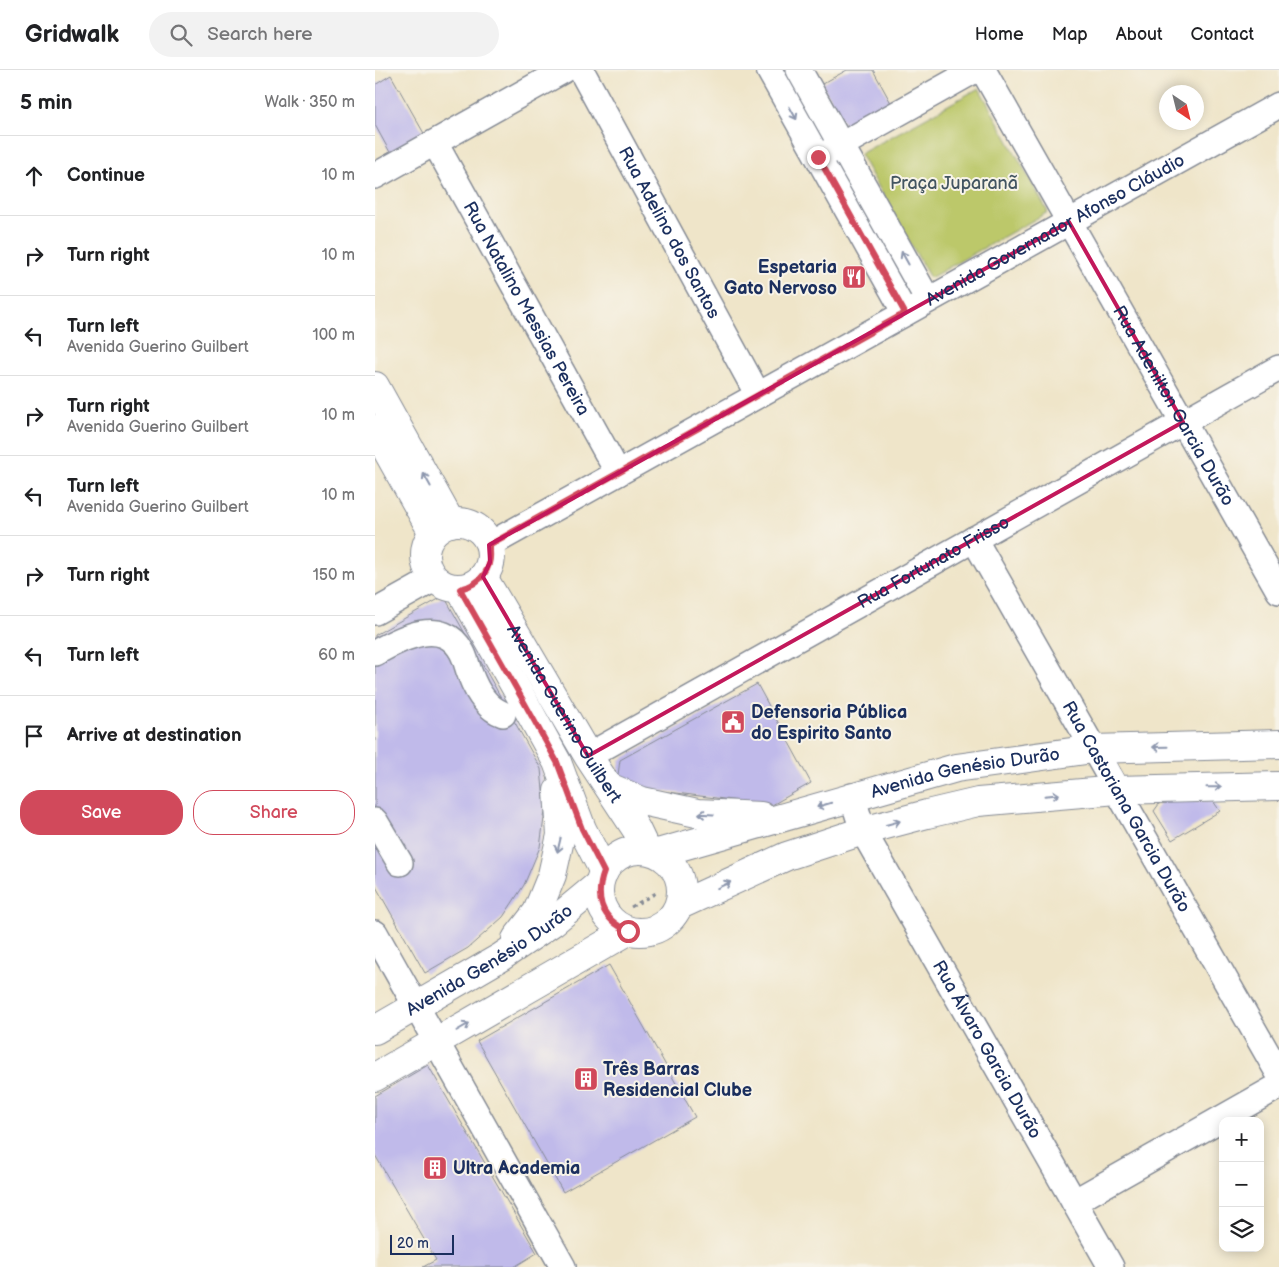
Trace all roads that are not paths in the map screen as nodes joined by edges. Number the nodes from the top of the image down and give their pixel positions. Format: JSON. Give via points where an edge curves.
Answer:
{"nodes":[{"id":1,"x":564,"y":70,"type":"edge"},
{"id":2,"x":581,"y":70,"type":"edge"},
{"id":3,"x":769,"y":70,"type":"edge"},
{"id":4,"x":799,"y":70,"type":"edge"},
{"id":5,"x":975,"y":70,"type":"edge"},
{"id":6,"x":983,"y":70,"type":"edge"},
{"id":7,"x":1279,"y":105,"type":"edge"},
{"id":8,"x":435,"y":143,"type":"junction"},
{"id":9,"x":841,"y":145,"type":"junction"},
{"id":10,"x":818,"y":157,"type":"junction"},
{"id":11,"x":375,"y":176,"type":"edge"},
{"id":12,"x":1069,"y":222,"type":"junction"},
{"id":13,"x":928,"y":300,"type":"junction"},
{"id":14,"x":905,"y":313,"type":"junction"},
{"id":15,"x":1279,"y":368,"type":"edge"},
{"id":16,"x":375,"y":386,"type":"edge"},
{"id":17,"x":758,"y":395,"type":"junction"},
{"id":18,"x":1183,"y":422,"type":"junction"},
{"id":19,"x":375,"y":430,"type":"edge"},
{"id":20,"x":618,"y":473,"type":"junction"},
{"id":21,"x":442,"y":528,"type":"junction"},
{"id":22,"x":974,"y":539,"type":"junction"},
{"id":23,"x":489,"y":545,"type":"junction"},
{"id":24,"x":434,"y":579,"type":"junction"},
{"id":25,"x":471,"y":583,"type":"junction"},
{"id":26,"x":1279,"y":591,"type":"edge"},
{"id":27,"x":375,"y":612,"type":"edge"},
{"id":28,"x":375,"y":653,"type":"edge"},
{"id":29,"x":503,"y":714,"type":"dead end"},
{"id":30,"x":1279,"y":744,"type":"edge"},
{"id":31,"x":1093,"y":749,"type":"junction"},
{"id":32,"x":589,"y":756,"type":"junction"},
{"id":33,"x":557,"y":762,"type":"junction"},
{"id":34,"x":1279,"y":786,"type":"edge"},
{"id":35,"x":609,"y":787,"type":"junction"},
{"id":36,"x":1117,"y":790,"type":"junction"},
{"id":37,"x":852,"y":796,"type":"junction"},
{"id":38,"x":790,"y":815,"type":"junction"},
{"id":39,"x":375,"y":821,"type":"edge"},
{"id":40,"x":863,"y":831,"type":"junction"},
{"id":41,"x":652,"y":852,"type":"junction"},
{"id":42,"x":401,"y":863,"type":"dead end"},
{"id":43,"x":601,"y":878,"type":"junction"},
{"id":44,"x":680,"y":905,"type":"junction"},
{"id":45,"x":628,"y":931,"type":"junction"},
{"id":46,"x":375,"y":933,"type":"edge"},
{"id":47,"x":501,"y":957,"type":"junction"},
{"id":48,"x":417,"y":1007,"type":"junction"},
{"id":49,"x":375,"y":1030,"type":"edge"},
{"id":50,"x":436,"y":1042,"type":"junction"},
{"id":51,"x":1279,"y":1074,"type":"edge"},
{"id":52,"x":375,"y":1077,"type":"edge"},
{"id":53,"x":1279,"y":1086,"type":"edge"},
{"id":54,"x":1074,"y":1202,"type":"junction"},
{"id":55,"x":563,"y":1267,"type":"edge"},
{"id":56,"x":1111,"y":1267,"type":"edge"}],
"edges":[{"from":1,"to":8,"type":"street"},
{"from":2,"to":17,"type":"street","name":"Rua Adelino dos Santos"},
{"from":3,"to":10,"type":"street","one_way":true},
{"from":4,"to":9,"type":"street"},
{"from":5,"to":9,"type":"street"},
{"from":6,"to":12,"type":"street","name":"Rua Adenilton Garcia Durão"},
{"from":7,"to":12,"type":"street","name":"Avenida Governador Afonso Cláudio"},
{"from":8,"to":11,"type":"street"},
{"from":8,"to":20,"type":"street","name":"Rua Natalino Messias Pereira"},
{"from":9,"to":10,"type":"street"},
{"from":13,"to":9,"type":"street","one_way":true},
{"from":10,"to":14,"type":"street"},
{"from":12,"to":13,"type":"street","name":"Avenida Governador Afonso Cláudio"},
{"from":12,"to":18,"type":"street","name":"Rua Adenilton Garcia Durão"},
{"from":13,"to":14,"type":"street","name":"Avenida Governador Afonso Cláudio"},
{"from":14,"to":17,"type":"street","name":"Avenida Governador Afonso Cláudio"},
{"from":15,"to":18,"type":"street","name":"Rua Fortunato Frisso"},
{"from":21,"to":16,"type":"main road","one_way":true},
{"from":17,"to":20,"type":"street","name":"Avenida Governador Afonso Cláudio"},
{"from":18,"to":22,"type":"street","name":"Rua Fortunato Frisso"},
{"from":18,"to":26,"type":"street","name":"Rua Adenilton Garcia Durão"},
{"from":19,"to":21,"type":"main road"},
{"from":20,"to":23,"type":"street","name":"Avenida Governador Afonso Cláudio"},
{"from":21,"to":23,"type":"main road","via":[[461,522],[478,529]]},
{"from":21,"to":24,"type":"main road","via":[[427,542],[424,551],[428,571]]},
{"from":22,"to":31,"type":"street","name":"Rua Castoriana Garcia Durão"},
{"from":22,"to":32,"type":"street","name":"Rua Fortunato Frisso"},
{"from":23,"to":25,"type":"main road","via":[[490,562]]},
{"from":24,"to":25,"type":"main road","via":[[450,588]]},
{"from":24,"to":27,"type":"street"},
{"from":25,"to":32,"type":"main road","name":"Avenida Guerino Guilbert"},
{"from":25,"to":33,"type":"main road","name":"Avenida Guerino Guilbert","via":[[524,702]]},
{"from":28,"to":29,"type":"street","via":[[415,634],[432,632],[450,637],[462,652],[470,676],[485,702]]},
{"from":30,"to":31,"type":"main road","name":"Avenida Genésio Durão","one_way":true},
{"from":31,"to":36,"type":"street","name":"Rua Castoriana Garcia Durão"},
{"from":31,"to":37,"type":"main road","name":"Avenida Genésio Durão","via":[[956,768]]},
{"from":32,"to":35,"type":"main road","name":"Avenida Guerino Guilbert"},
{"from":33,"to":43,"type":"main road","name":"Avenida Guerino Guilbert"},
{"from":33,"to":47,"type":"main road","one_way":true,"via":[[561,835],[552,875],[537,912]]},
{"from":36,"to":34,"type":"main road","one_way":true},
{"from":38,"to":35,"type":"main road","one_way":true,"via":[[697,813],[642,801]]},
{"from":35,"to":41,"type":"main road","name":"Avenida Guerino Guilbert"},
{"from":40,"to":36,"type":"main road","one_way":true,"via":[[978,802]]},
{"from":36,"to":51,"type":"street","name":"Rua Castoriana Garcia Durão"},
{"from":37,"to":38,"type":"main road","name":"Avenida Genésio Durão","one_way":true},
{"from":37,"to":40,"type":"street","name":"Rua Álvaro Garcia Durão"},
{"from":38,"to":41,"type":"main road","name":"Avenida Genésio Durão"},
{"from":39,"to":42,"type":"street"},
{"from":44,"to":40,"type":"main road","one_way":true,"via":[[787,856]]},
{"from":40,"to":54,"type":"street","name":"Rua Álvaro Garcia Durão"},
{"from":41,"to":43,"type":"main road","via":[[633,850],[621,854],[611,862]]},
{"from":41,"to":44,"type":"main road","via":[[672,865],[681,881]]},
{"from":43,"to":45,"type":"main road","via":[[599,896],[605,913],[617,926]]},
{"from":43,"to":47,"type":"main road","name":"Avenida Genésio Durão","via":[[553,922]]},
{"from":44,"to":45,"type":"main road","via":[[665,925],[653,931]]},
{"from":50,"to":45,"type":"main road","one_way":true},
{"from":46,"to":48,"type":"street"},
{"from":47,"to":48,"type":"main road","name":"Avenida Genésio Durão"},
{"from":48,"to":49,"type":"main road","name":"Avenida Genésio Durão"},
{"from":48,"to":50,"type":"street"},
{"from":50,"to":52,"type":"main road"},
{"from":50,"to":55,"type":"street"},
{"from":53,"to":54,"type":"street"},
{"from":54,"to":56,"type":"street","name":"Rua Álvaro Garcia Durão"}]}
